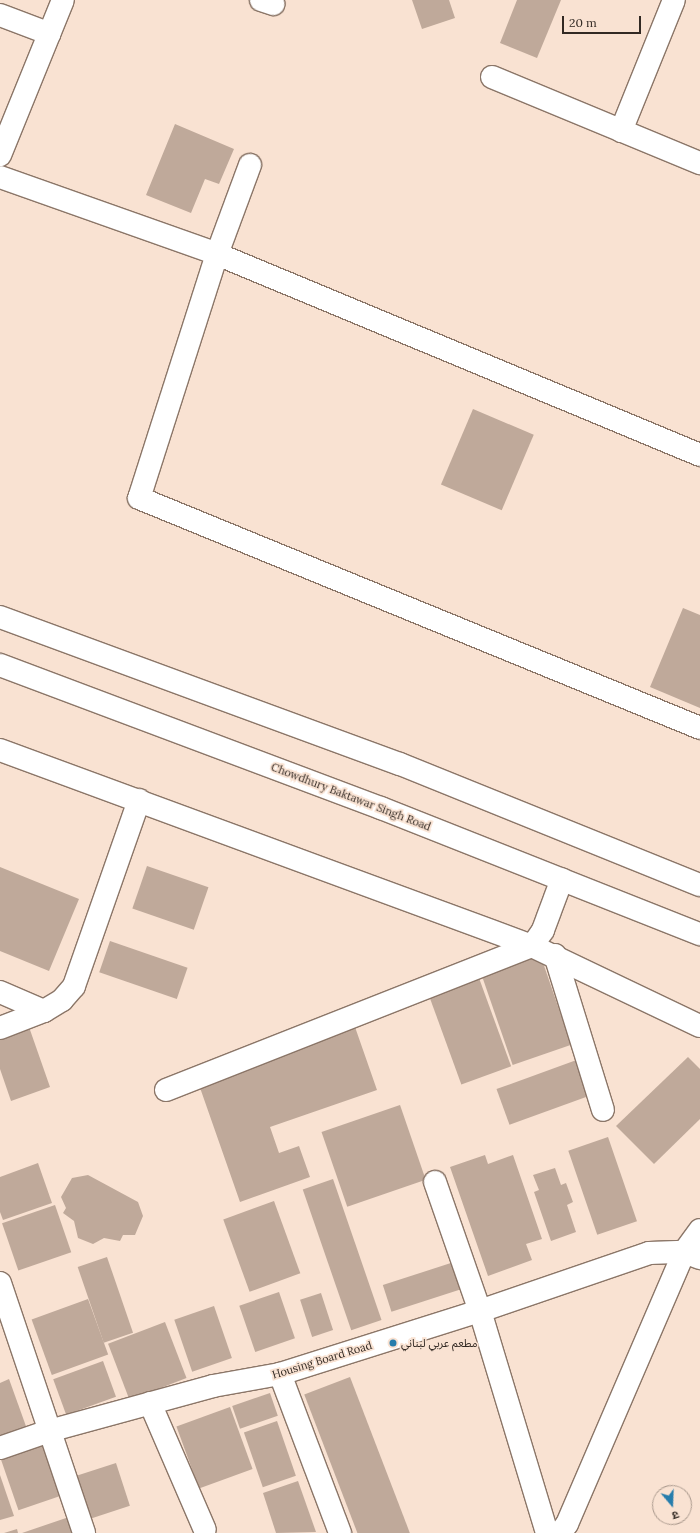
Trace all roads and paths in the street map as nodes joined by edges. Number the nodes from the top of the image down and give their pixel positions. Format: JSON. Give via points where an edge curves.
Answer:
{"nodes":[{"id":1,"x":63,"y":0,"type":"edge"},
{"id":2,"x":674,"y":0,"type":"edge"},
{"id":3,"x":0,"y":15,"type":"edge"},
{"id":4,"x":50,"y":34,"type":"junction"},
{"id":5,"x":492,"y":77,"type":"dead end"},
{"id":6,"x":621,"y":131,"type":"junction"},
{"id":7,"x":0,"y":155,"type":"edge"},
{"id":8,"x":700,"y":163,"type":"edge"},
{"id":9,"x":250,"y":165,"type":"dead end"},
{"id":10,"x":0,"y":177,"type":"edge"},
{"id":11,"x":217,"y":254,"type":"junction"},
{"id":12,"x":700,"y":454,"type":"edge"},
{"id":13,"x":0,"y":617,"type":"edge"},
{"id":14,"x":0,"y":665,"type":"edge"},
{"id":15,"x":700,"y":728,"type":"edge"},
{"id":16,"x":0,"y":750,"type":"edge"},
{"id":17,"x":139,"y":800,"type":"junction"},
{"id":18,"x":562,"y":880,"type":"junction"},
{"id":19,"x":700,"y":885,"type":"edge"},
{"id":20,"x":700,"y":934,"type":"edge"},
{"id":21,"x":532,"y":946,"type":"junction"},
{"id":22,"x":556,"y":955,"type":"junction"},
{"id":23,"x":0,"y":992,"type":"edge"},
{"id":24,"x":44,"y":1011,"type":"junction"},
{"id":25,"x":700,"y":1026,"type":"edge"},
{"id":26,"x":0,"y":1028,"type":"edge"},
{"id":27,"x":166,"y":1090,"type":"dead end"},
{"id":28,"x":603,"y":1110,"type":"dead end"},
{"id":29,"x":435,"y":1182,"type":"dead end"},
{"id":30,"x":700,"y":1230,"type":"edge"},
{"id":31,"x":692,"y":1255,"type":"edge"},
{"id":32,"x":0,"y":1283,"type":"edge"},
{"id":33,"x":480,"y":1312,"type":"junction"},
{"id":34,"x":280,"y":1374,"type":"junction"},
{"id":35,"x":150,"y":1403,"type":"junction"},
{"id":36,"x":49,"y":1431,"type":"junction"},
{"id":37,"x":0,"y":1448,"type":"edge"},
{"id":38,"x":204,"y":1530,"type":"dead end"},
{"id":39,"x":84,"y":1533,"type":"edge"},
{"id":40,"x":340,"y":1533,"type":"edge"},
{"id":41,"x":547,"y":1533,"type":"edge"},
{"id":42,"x":560,"y":1533,"type":"edge"}],
"edges":[{"from":1,"to":4,"type":"street"},
{"from":2,"to":6,"type":"street"},
{"from":3,"to":4,"type":"street"},
{"from":4,"to":7,"type":"street"},
{"from":5,"to":6,"type":"street"},
{"from":6,"to":8,"type":"street"},
{"from":9,"to":11,"type":"street"},
{"from":10,"to":11,"type":"street"},
{"from":11,"to":12,"type":"street"},
{"from":11,"to":15,"type":"street","via":[[139,498]]},
{"from":13,"to":19,"type":"street","via":[[400,764]]},
{"from":14,"to":18,"type":"street","name":"Chowdhury Baktawar Singh Road","via":[[381,808]]},
{"from":16,"to":17,"type":"street"},
{"from":17,"to":21,"type":"street"},
{"from":17,"to":24,"type":"street","via":[[74,986],[62,1000]]},
{"from":18,"to":20,"type":"street","name":"Chowdhury Baktawar Singh Road"},
{"from":18,"to":21,"type":"street","via":[[543,930]]},
{"from":21,"to":22,"type":"street"},
{"from":21,"to":27,"type":"street"},
{"from":22,"to":25,"type":"street"},
{"from":22,"to":28,"type":"street"},
{"from":23,"to":24,"type":"street"},
{"from":24,"to":26,"type":"street"},
{"from":29,"to":33,"type":"street"},
{"from":30,"to":31,"type":"street"},
{"from":31,"to":33,"type":"street","name":"Housing Board Road","via":[[649,1252]]},
{"from":31,"to":42,"type":"street","via":[[567,1524]]},
{"from":32,"to":36,"type":"street"},
{"from":33,"to":34,"type":"street","name":"Housing Board Road"},
{"from":33,"to":41,"type":"street"},
{"from":34,"to":35,"type":"street","name":"Housing Board Road","via":[[213,1386]]},
{"from":34,"to":40,"type":"street"},
{"from":35,"to":36,"type":"street","name":"Housing Board Road"},
{"from":35,"to":38,"type":"street"},
{"from":36,"to":37,"type":"street","name":"Housing Board Road"},
{"from":36,"to":39,"type":"street"}]}
